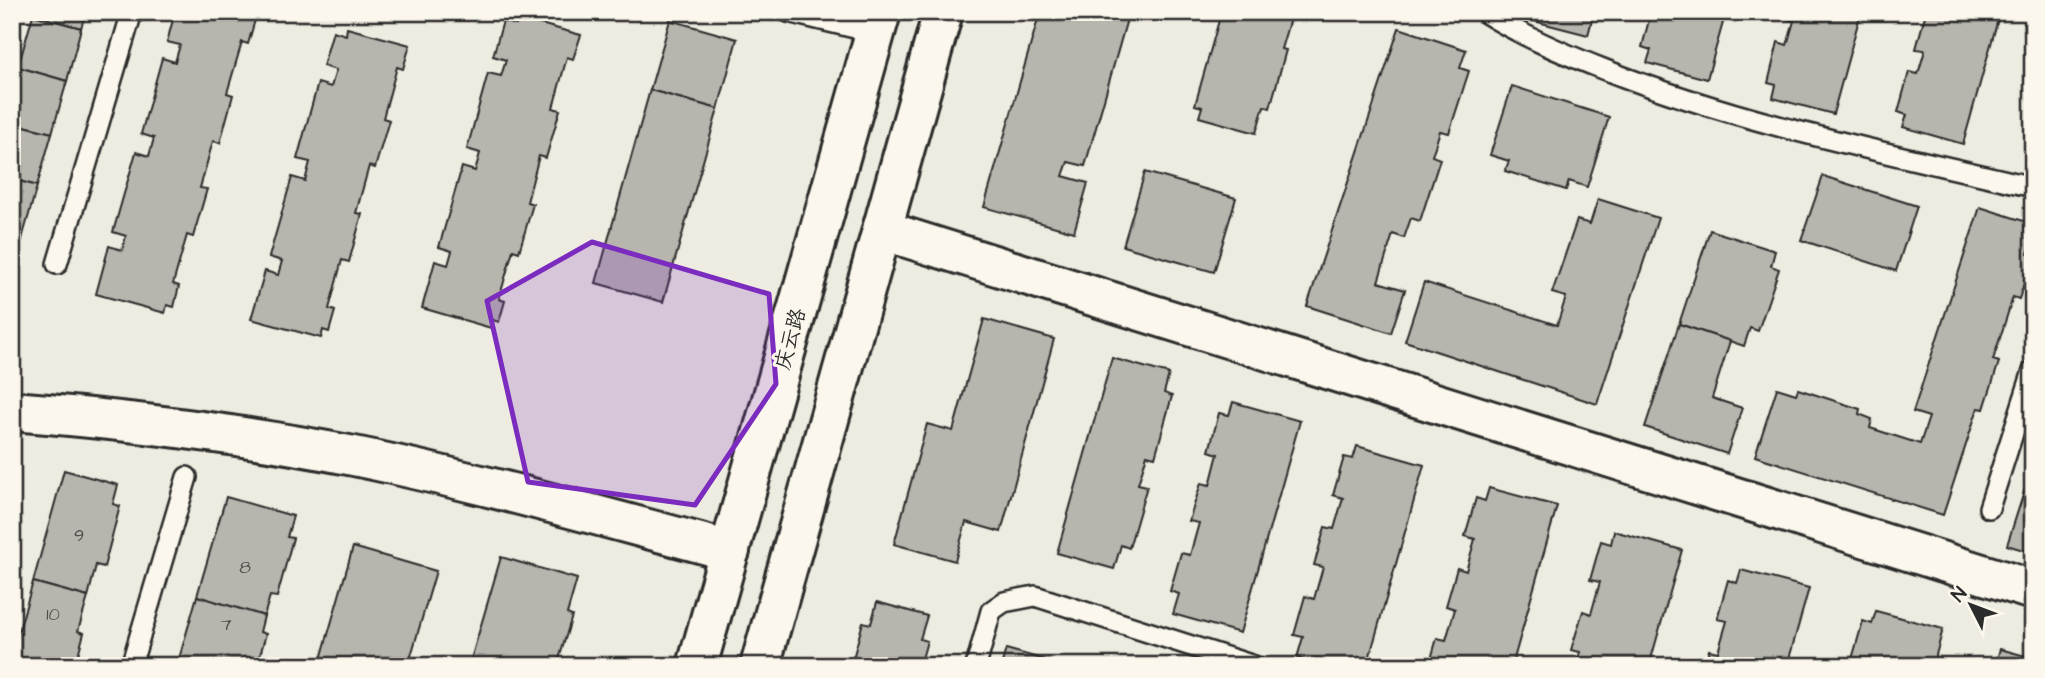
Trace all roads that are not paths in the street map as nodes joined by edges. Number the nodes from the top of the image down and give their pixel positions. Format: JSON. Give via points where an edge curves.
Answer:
{"nodes":[{"id":1,"x":132,"y":12,"type":"edge"},
{"id":2,"x":788,"y":12,"type":"edge"},
{"id":3,"x":943,"y":12,"type":"edge"},
{"id":4,"x":1484,"y":12,"type":"edge"},
{"id":5,"x":878,"y":22,"type":"edge"},
{"id":6,"x":2033,"y":187,"type":"edge"},
{"id":7,"x":882,"y":230,"type":"junction"},
{"id":8,"x":57,"y":264,"type":"dead end"},
{"id":9,"x":2033,"y":371,"type":"edge"},
{"id":10,"x":12,"y":411,"type":"edge"},
{"id":11,"x":187,"y":477,"type":"dead end"},
{"id":12,"x":1989,"y":508,"type":"dead end"},
{"id":13,"x":730,"y":551,"type":"junction"},
{"id":14,"x":2033,"y":590,"type":"edge"},
{"id":15,"x":131,"y":666,"type":"edge"},
{"id":16,"x":698,"y":666,"type":"edge"},
{"id":17,"x":760,"y":666,"type":"edge"},
{"id":18,"x":976,"y":666,"type":"edge"},
{"id":19,"x":1254,"y":666,"type":"edge"}],
"edges":[{"from":1,"to":8,"type":"lane"},
{"from":2,"to":5,"type":"lane"},
{"from":3,"to":7,"type":"street"},
{"from":4,"to":6,"type":"lane","via":[[1571,56],[1689,100],[1776,127]]},
{"from":5,"to":13,"type":"street","name":"庆云路"},
{"from":7,"to":14,"type":"street"},
{"from":7,"to":17,"type":"street"},
{"from":9,"to":12,"type":"lane"},
{"from":10,"to":13,"type":"street","via":[[111,419],[353,456]]},
{"from":11,"to":15,"type":"lane"},
{"from":13,"to":16,"type":"street","name":"庆云路"},
{"from":18,"to":19,"type":"lane","via":[[991,611],[1004,602],[1035,596]]}]}
